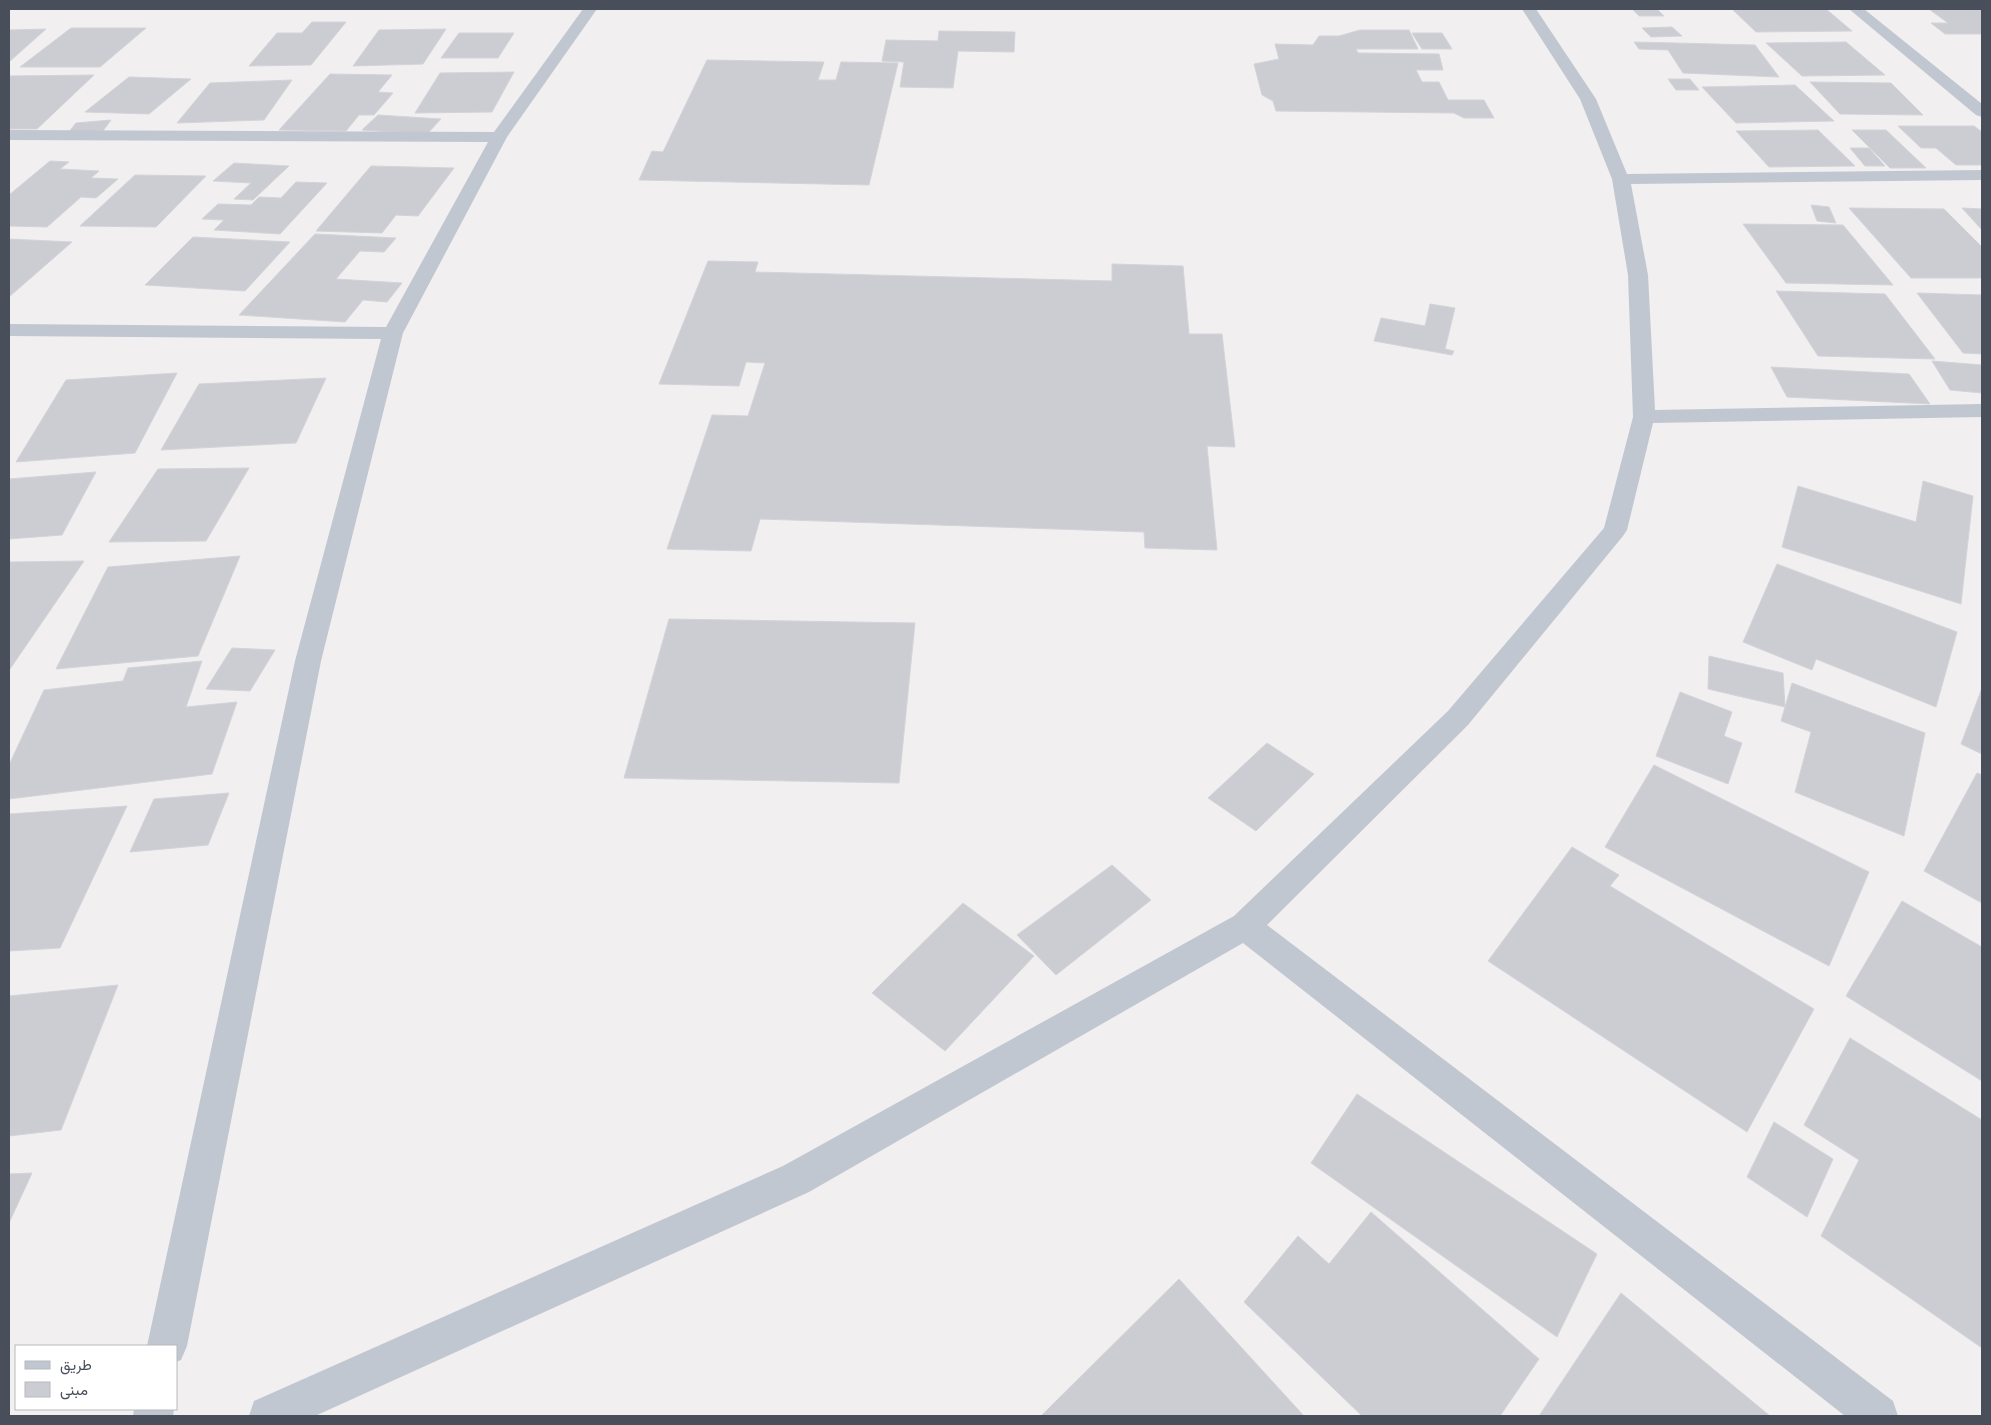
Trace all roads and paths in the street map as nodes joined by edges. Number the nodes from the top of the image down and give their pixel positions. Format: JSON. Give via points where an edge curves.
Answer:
{"nodes":[{"id":1,"x":590,"y":9,"type":"edge"},
{"id":2,"x":1529,"y":9,"type":"edge"},
{"id":3,"x":1856,"y":9,"type":"edge"},
{"id":4,"x":1982,"y":112,"type":"edge"},
{"id":5,"x":9,"y":135,"type":"edge"},
{"id":6,"x":499,"y":137,"type":"junction"},
{"id":7,"x":1982,"y":175,"type":"edge"},
{"id":8,"x":1621,"y":178,"type":"junction"},
{"id":9,"x":9,"y":330,"type":"edge"},
{"id":10,"x":393,"y":333,"type":"junction"},
{"id":11,"x":1982,"y":411,"type":"edge"},
{"id":12,"x":1644,"y":418,"type":"junction"},
{"id":13,"x":1245,"y":926,"type":"junction"},
{"id":14,"x":167,"y":1345,"type":"edge"},
{"id":15,"x":269,"y":1416,"type":"edge"},
{"id":16,"x":1878,"y":1416,"type":"edge"}],
"edges":[{"from":1,"to":6,"type":"street"},
{"from":2,"to":8,"type":"street","via":[[1588,99]]},
{"from":3,"to":4,"type":"street"},
{"from":5,"to":6,"type":"street"},
{"from":6,"to":10,"type":"street"},
{"from":7,"to":8,"type":"street"},
{"from":8,"to":12,"type":"street","via":[[1638,275]]},
{"from":9,"to":10,"type":"street"},
{"from":10,"to":14,"type":"street","via":[[308,661]]},
{"from":11,"to":12,"type":"street"},
{"from":12,"to":13,"type":"street","via":[[1615,530],[1458,718]]},
{"from":13,"to":15,"type":"street","via":[[796,1179]]},
{"from":13,"to":16,"type":"street"}]}
